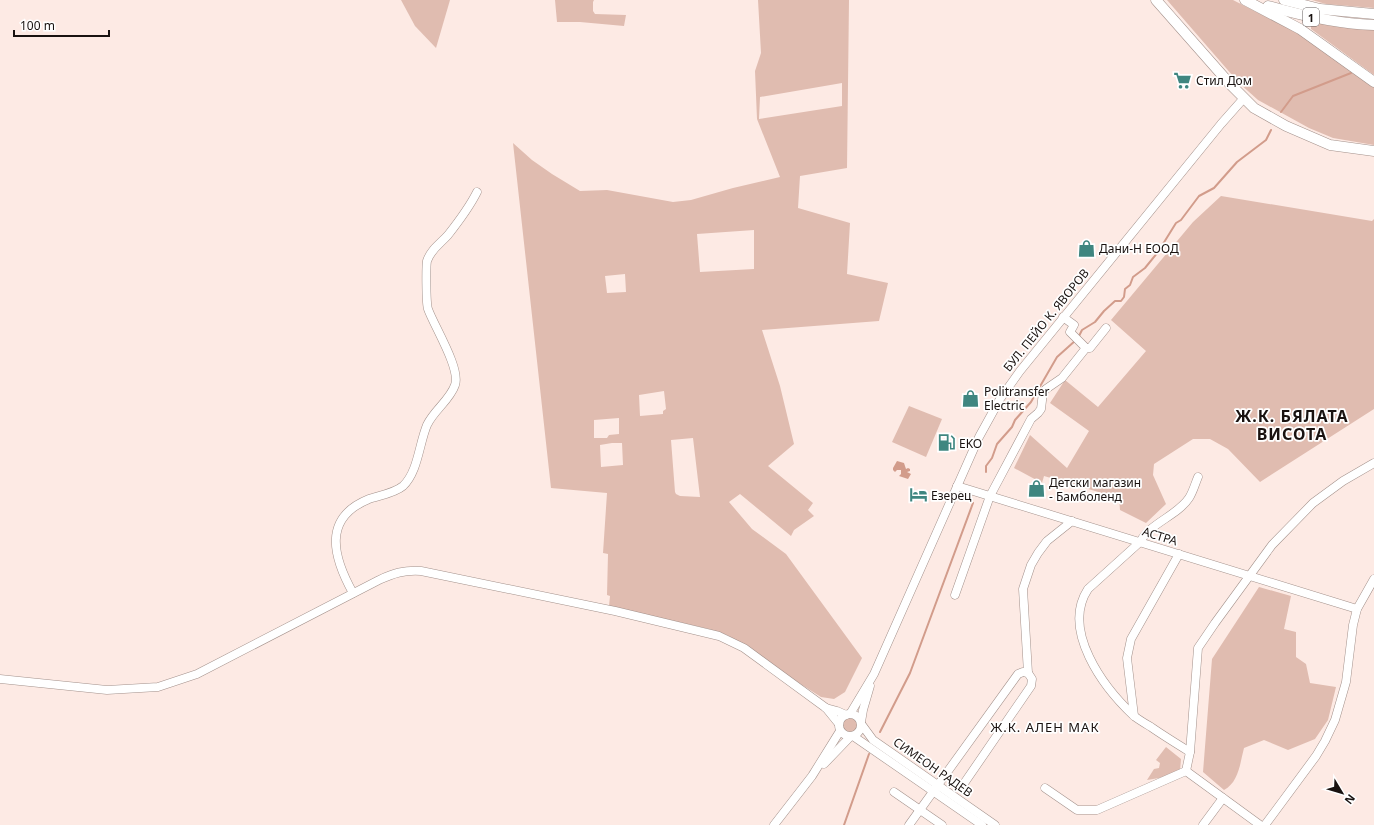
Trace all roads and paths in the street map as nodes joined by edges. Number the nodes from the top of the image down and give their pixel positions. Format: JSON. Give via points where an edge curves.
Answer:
{"nodes":[{"id":1,"x":1156,"y":0,"type":"edge"},
{"id":2,"x":1245,"y":0,"type":"edge"},
{"id":3,"x":1249,"y":0,"type":"edge"},
{"id":4,"x":1284,"y":0,"type":"edge"},
{"id":5,"x":1374,"y":14,"type":"edge"},
{"id":6,"x":1374,"y":25,"type":"edge"},
{"id":7,"x":1374,"y":82,"type":"edge"},
{"id":8,"x":1244,"y":98,"type":"junction"},
{"id":9,"x":1374,"y":151,"type":"edge"},
{"id":10,"x":477,"y":192,"type":"dead end"},
{"id":11,"x":1063,"y":317,"type":"junction"},
{"id":12,"x":1106,"y":328,"type":"dead end"},
{"id":13,"x":1084,"y":346,"type":"junction"},
{"id":14,"x":1374,"y":463,"type":"edge"},
{"id":15,"x":1198,"y":477,"type":"dead end"},
{"id":16,"x":957,"y":486,"type":"junction"},
{"id":17,"x":990,"y":496,"type":"junction"},
{"id":18,"x":1072,"y":521,"type":"junction"},
{"id":19,"x":1140,"y":542,"type":"junction"},
{"id":20,"x":1179,"y":554,"type":"junction"},
{"id":21,"x":1248,"y":576,"type":"junction"},
{"id":22,"x":1374,"y":579,"type":"edge"},
{"id":23,"x":353,"y":593,"type":"junction"},
{"id":24,"x":955,"y":595,"type":"dead end"},
{"id":25,"x":1356,"y":609,"type":"junction"},
{"id":26,"x":874,"y":674,"type":"junction"},
{"id":27,"x":1028,"y":674,"type":"junction"},
{"id":28,"x":0,"y":678,"type":"edge"},
{"id":29,"x":826,"y":708,"type":"junction"},
{"id":30,"x":848,"y":714,"type":"junction"},
{"id":31,"x":1134,"y":716,"type":"junction"},
{"id":32,"x":862,"y":724,"type":"junction"},
{"id":33,"x":840,"y":727,"type":"junction"},
{"id":34,"x":852,"y":737,"type":"junction"},
{"id":35,"x":1190,"y":752,"type":"junction"},
{"id":36,"x":1186,"y":771,"type":"junction"},
{"id":37,"x":812,"y":776,"type":"junction"},
{"id":38,"x":965,"y":782,"type":"dead end"},
{"id":39,"x":935,"y":788,"type":"junction"},
{"id":40,"x":1045,"y":788,"type":"dead end"},
{"id":41,"x":894,"y":792,"type":"dead end"},
{"id":42,"x":1223,"y":798,"type":"junction"},
{"id":43,"x":920,"y":810,"type":"junction"},
{"id":44,"x":774,"y":825,"type":"edge"},
{"id":45,"x":909,"y":825,"type":"edge"},
{"id":46,"x":942,"y":825,"type":"edge"},
{"id":47,"x":982,"y":825,"type":"edge"},
{"id":48,"x":995,"y":825,"type":"edge"},
{"id":49,"x":1203,"y":825,"type":"edge"},
{"id":50,"x":1260,"y":825,"type":"edge"},
{"id":51,"x":1266,"y":825,"type":"edge"}],
"edges":[{"from":1,"to":8,"type":"main road"},
{"from":2,"to":7,"type":"main road","via":[[1300,29]]},
{"from":3,"to":6,"type":"main road","number":"1","via":[[1321,19]]},
{"from":4,"to":5,"type":"main road","number":"1","via":[[1320,8]]},
{"from":8,"to":9,"type":"main road","via":[[1264,114],[1315,139],[1337,146]]},
{"from":8,"to":11,"type":"street","name":"БУЛ. ПЕЙО К. ЯВОРОВ"},
{"from":10,"to":23,"type":"street","via":[[468,208],[431,252],[427,263],[428,308],[456,371],[456,384],[428,424],[412,475],[402,487],[368,500],[349,511],[338,526],[335,539],[337,556]]},
{"from":11,"to":13,"type":"street","via":[[1074,325],[1070,332]]},
{"from":11,"to":16,"type":"street","name":"БУЛ. ПЕЙО К. ЯВОРОВ","via":[[1000,399]]},
{"from":12,"to":13,"type":"street","via":[[1090,348]]},
{"from":13,"to":17,"type":"street","via":[[1062,378],[1043,392],[1041,409],[1030,419]]},
{"from":14,"to":21,"type":"street","via":[[1313,503],[1272,544]]},
{"from":15,"to":19,"type":"street","via":[[1189,498],[1168,518],[1144,535]]},
{"from":16,"to":17,"type":"street","name":"АСТРА"},
{"from":16,"to":26,"type":"street","name":"БУЛ. ПЕЙО К. ЯВОРОВ"},
{"from":17,"to":18,"type":"street","name":"АСТРА"},
{"from":17,"to":24,"type":"street"},
{"from":18,"to":19,"type":"street","name":"АСТРА"},
{"from":18,"to":27,"type":"street","via":[[1038,553],[1023,589]]},
{"from":19,"to":20,"type":"street","name":"АСТРА"},
{"from":19,"to":31,"type":"street","via":[[1088,588],[1082,597],[1079,619],[1087,654],[1106,685]]},
{"from":20,"to":21,"type":"street","name":"АСТРА"},
{"from":20,"to":31,"type":"street","via":[[1131,639],[1127,658]]},
{"from":21,"to":25,"type":"street","name":"АСТРА"},
{"from":21,"to":35,"type":"street","via":[[1198,648]]},
{"from":22,"to":25,"type":"street"},
{"from":23,"to":28,"type":"street","via":[[197,674],[158,687],[107,690]]},
{"from":23,"to":29,"type":"street","via":[[400,572],[421,570],[719,636],[744,648]]},
{"from":25,"to":51,"type":"street","via":[[1346,682],[1335,720],[1316,756]]},
{"from":26,"to":30,"type":"street","name":"БУЛ. ПЕЙО К. ЯВОРОВ"},
{"from":26,"to":32,"type":"street","name":"БУЛ. ПЕЙО К. ЯВОРОВ","via":[[863,710]]},
{"from":27,"to":38,"type":"street","via":[[1032,679],[1031,686]]},
{"from":27,"to":39,"type":"street","via":[[1018,674]]},
{"from":29,"to":30,"type":"street"},
{"from":29,"to":33,"type":"street"},
{"from":30,"to":32,"type":"street","via":[[858,716]]},
{"from":30,"to":33,"type":"street","via":[[843,717]]},
{"from":31,"to":35,"type":"street"},
{"from":32,"to":34,"type":"street","via":[[860,732]]},
{"from":32,"to":39,"type":"street","name":"СИМЕОН РАДЕВ","via":[[873,740]]},
{"from":33,"to":34,"type":"street","via":[[843,734]]},
{"from":33,"to":37,"type":"street"},
{"from":34,"to":37,"type":"street"},
{"from":34,"to":39,"type":"street","name":"СИМЕОН РАДЕВ"},
{"from":35,"to":36,"type":"street"},
{"from":36,"to":40,"type":"street","via":[[1098,810],[1077,810]]},
{"from":36,"to":42,"type":"street"},
{"from":37,"to":44,"type":"street"},
{"from":39,"to":43,"type":"street"},
{"from":39,"to":47,"type":"street","name":"СИМЕОН РАДЕВ"},
{"from":39,"to":48,"type":"street","name":"СИМЕОН РАДЕВ"},
{"from":41,"to":43,"type":"street"},
{"from":42,"to":49,"type":"street"},
{"from":42,"to":50,"type":"street"},
{"from":43,"to":45,"type":"street"},
{"from":43,"to":46,"type":"street"}]}
